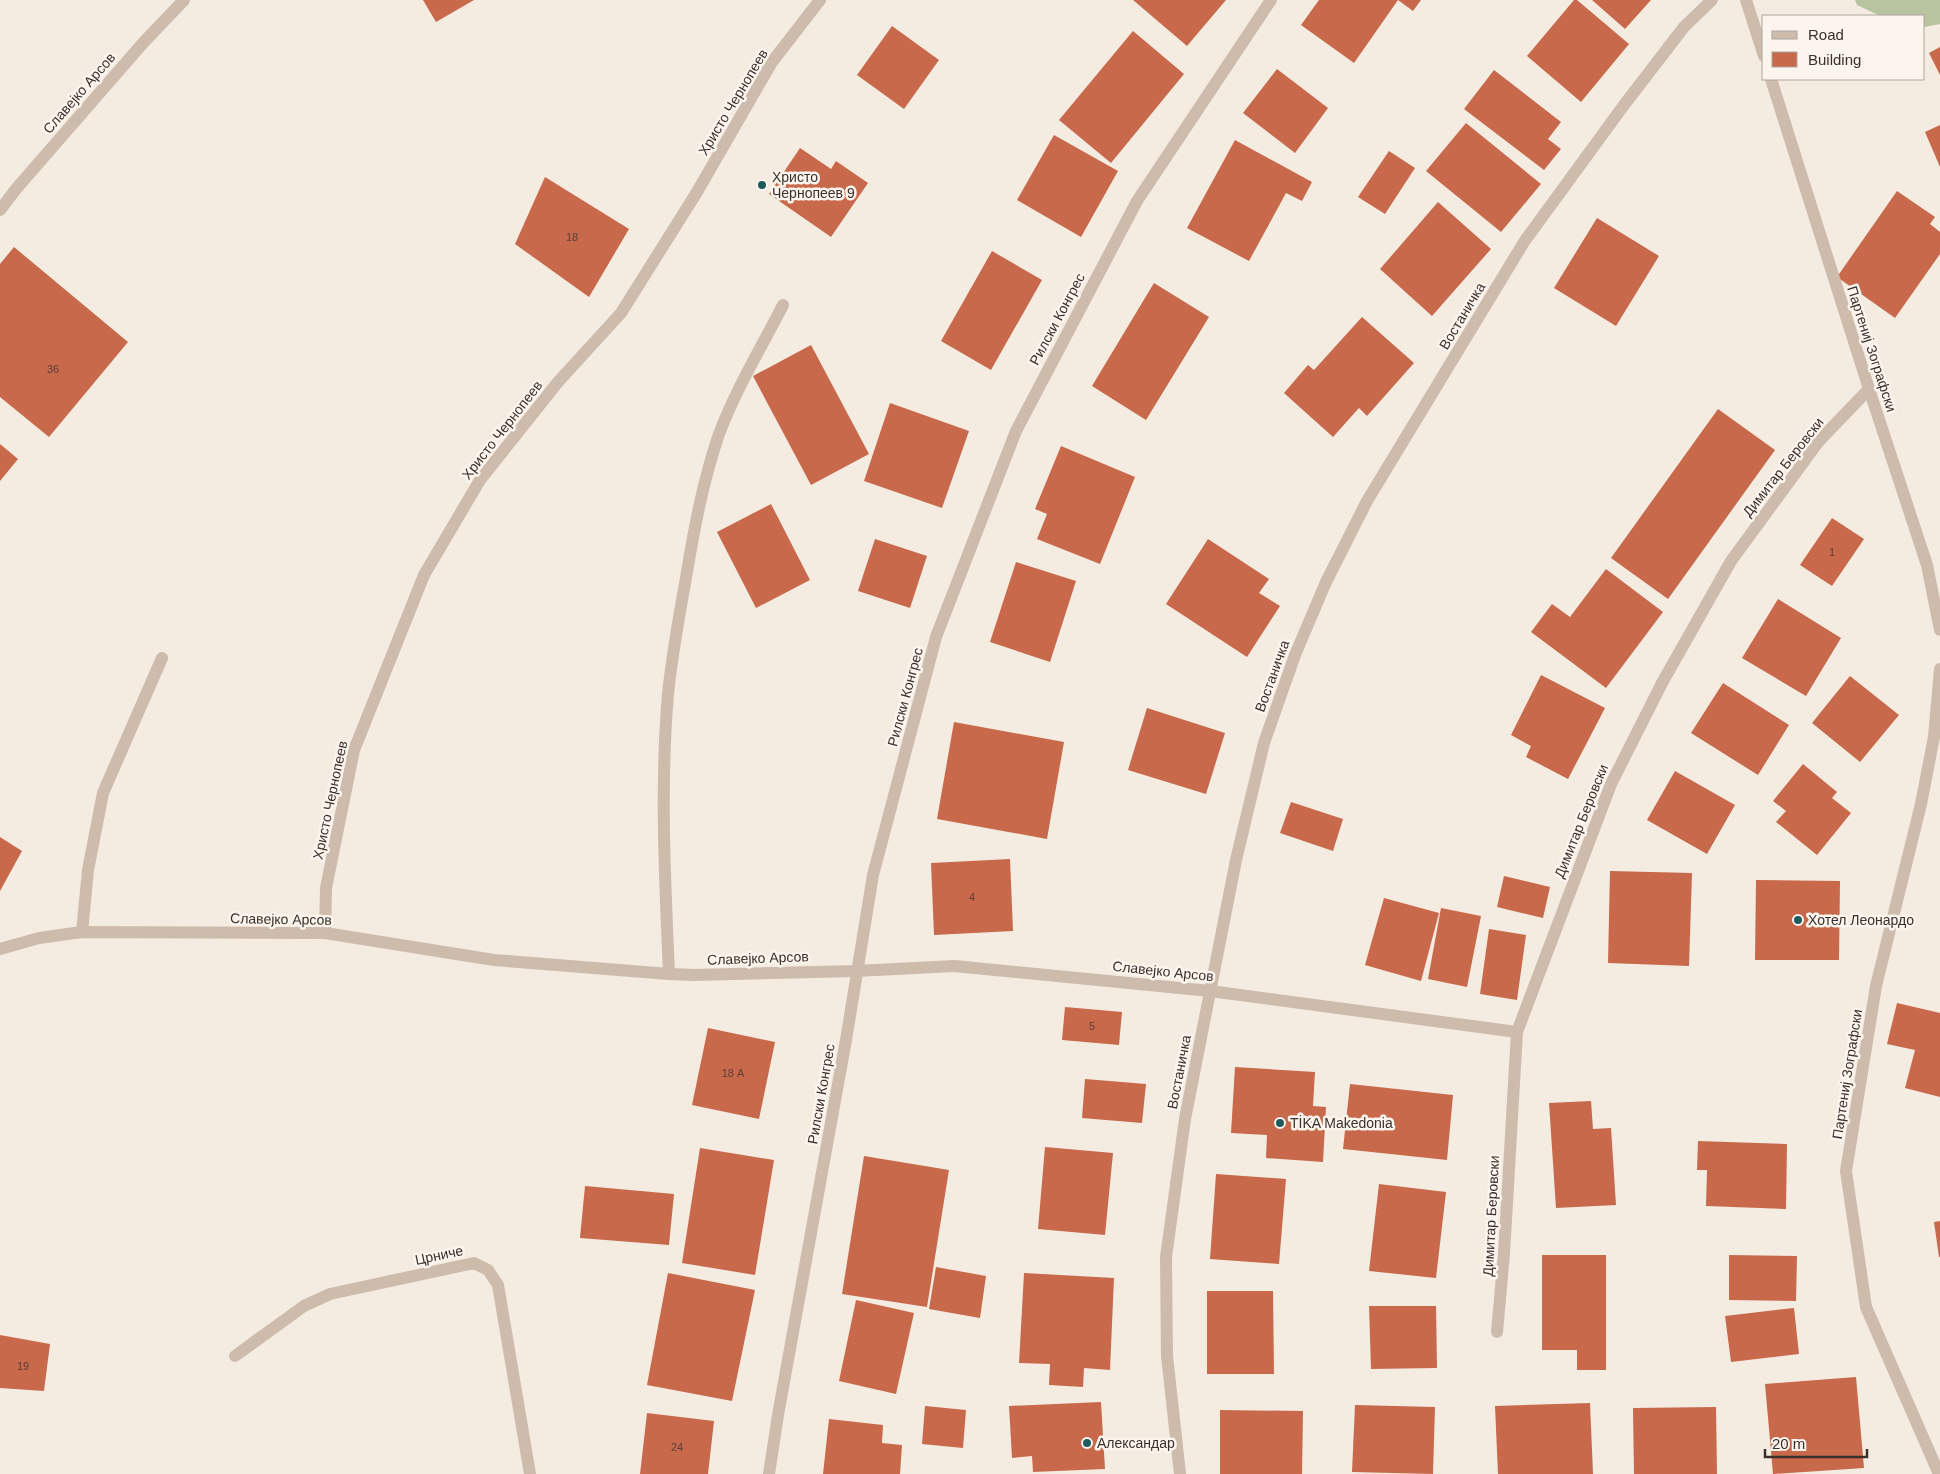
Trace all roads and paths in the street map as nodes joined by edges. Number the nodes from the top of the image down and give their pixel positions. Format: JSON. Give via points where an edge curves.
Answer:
{"nodes":[{"id":1,"x":184,"y":0,"type":"edge"},
{"id":2,"x":820,"y":0,"type":"edge"},
{"id":3,"x":1271,"y":0,"type":"edge"},
{"id":4,"x":1712,"y":0,"type":"edge"},
{"id":5,"x":1746,"y":0,"type":"edge"},
{"id":6,"x":1762,"y":50,"type":"edge"},
{"id":7,"x":1771,"y":80,"type":"edge"},
{"id":8,"x":0,"y":210,"type":"edge"},
{"id":9,"x":783,"y":305,"type":"dead end"},
{"id":10,"x":1869,"y":389,"type":"junction"},
{"id":11,"x":1940,"y":630,"type":"edge"},
{"id":12,"x":162,"y":658,"type":"dead end"},
{"id":13,"x":1940,"y":669,"type":"edge"},
{"id":14,"x":82,"y":932,"type":"junction"},
{"id":15,"x":325,"y":933,"type":"junction"},
{"id":16,"x":0,"y":949,"type":"edge"},
{"id":17,"x":856,"y":971,"type":"junction"},
{"id":18,"x":669,"y":974,"type":"junction"},
{"id":19,"x":1210,"y":991,"type":"junction"},
{"id":20,"x":1517,"y":1032,"type":"junction"},
{"id":21,"x":1498,"y":1332,"type":"dead end"},
{"id":22,"x":235,"y":1356,"type":"dead end"},
{"id":23,"x":530,"y":1474,"type":"edge"},
{"id":24,"x":769,"y":1474,"type":"edge"},
{"id":25,"x":1180,"y":1474,"type":"edge"},
{"id":26,"x":1939,"y":1474,"type":"edge"}],
"edges":[{"from":1,"to":8,"type":"street","name":"Славејко Арсов"},
{"from":2,"to":15,"type":"street","name":"Христо Чернопеев","via":[[772,62],[697,192],[621,313],[558,382],[480,480],[424,575],[354,750],[326,888]]},
{"from":3,"to":17,"type":"street","name":"Рилски Конгрес","via":[[1137,201],[1016,430],[936,637],[872,875]]},
{"from":4,"to":19,"type":"street","name":"Востаничка","via":[[1684,27],[1524,242],[1366,501],[1295,655],[1264,743]]},
{"from":5,"to":6,"type":"street"},
{"from":7,"to":10,"type":"street","name":"Партениј Зографски"},
{"from":9,"to":18,"type":"street","via":[[738,391],[704,481],[677,628],[668,693],[665,765]]},
{"from":10,"to":11,"type":"street","name":"Партениј Зографски","via":[[1927,565]]},
{"from":10,"to":20,"type":"street","name":"Димитар Беровски","via":[[1819,441],[1731,561],[1662,683],[1611,784]]},
{"from":12,"to":14,"type":"street","via":[[103,793],[88,870]]},
{"from":13,"to":26,"type":"street","name":"Партениј Зографски","via":[[1934,737],[1921,804],[1876,986],[1846,1171],[1866,1307]]},
{"from":14,"to":15,"type":"street","name":"Славејко Арсов"},
{"from":14,"to":16,"type":"street","name":"Славејко Арсов","via":[[39,938]]},
{"from":15,"to":18,"type":"street","name":"Славејко Арсов","via":[[494,960]]},
{"from":17,"to":18,"type":"street","name":"Славејко Арсов"},
{"from":17,"to":19,"type":"street","name":"Славејко Арсов","via":[[954,966]]},
{"from":17,"to":24,"type":"street","name":"Рилски Конгрес"},
{"from":19,"to":20,"type":"street","name":"Славејко Арсов"},
{"from":19,"to":25,"type":"street","name":"Востаничка","via":[[1185,1119],[1166,1257],[1167,1356]]},
{"from":20,"to":21,"type":"street","name":"Димитар Беровски"},
{"from":22,"to":23,"type":"street","name":"Црниче","via":[[304,1306],[330,1294],[474,1263],[488,1270],[498,1285]]}]}
